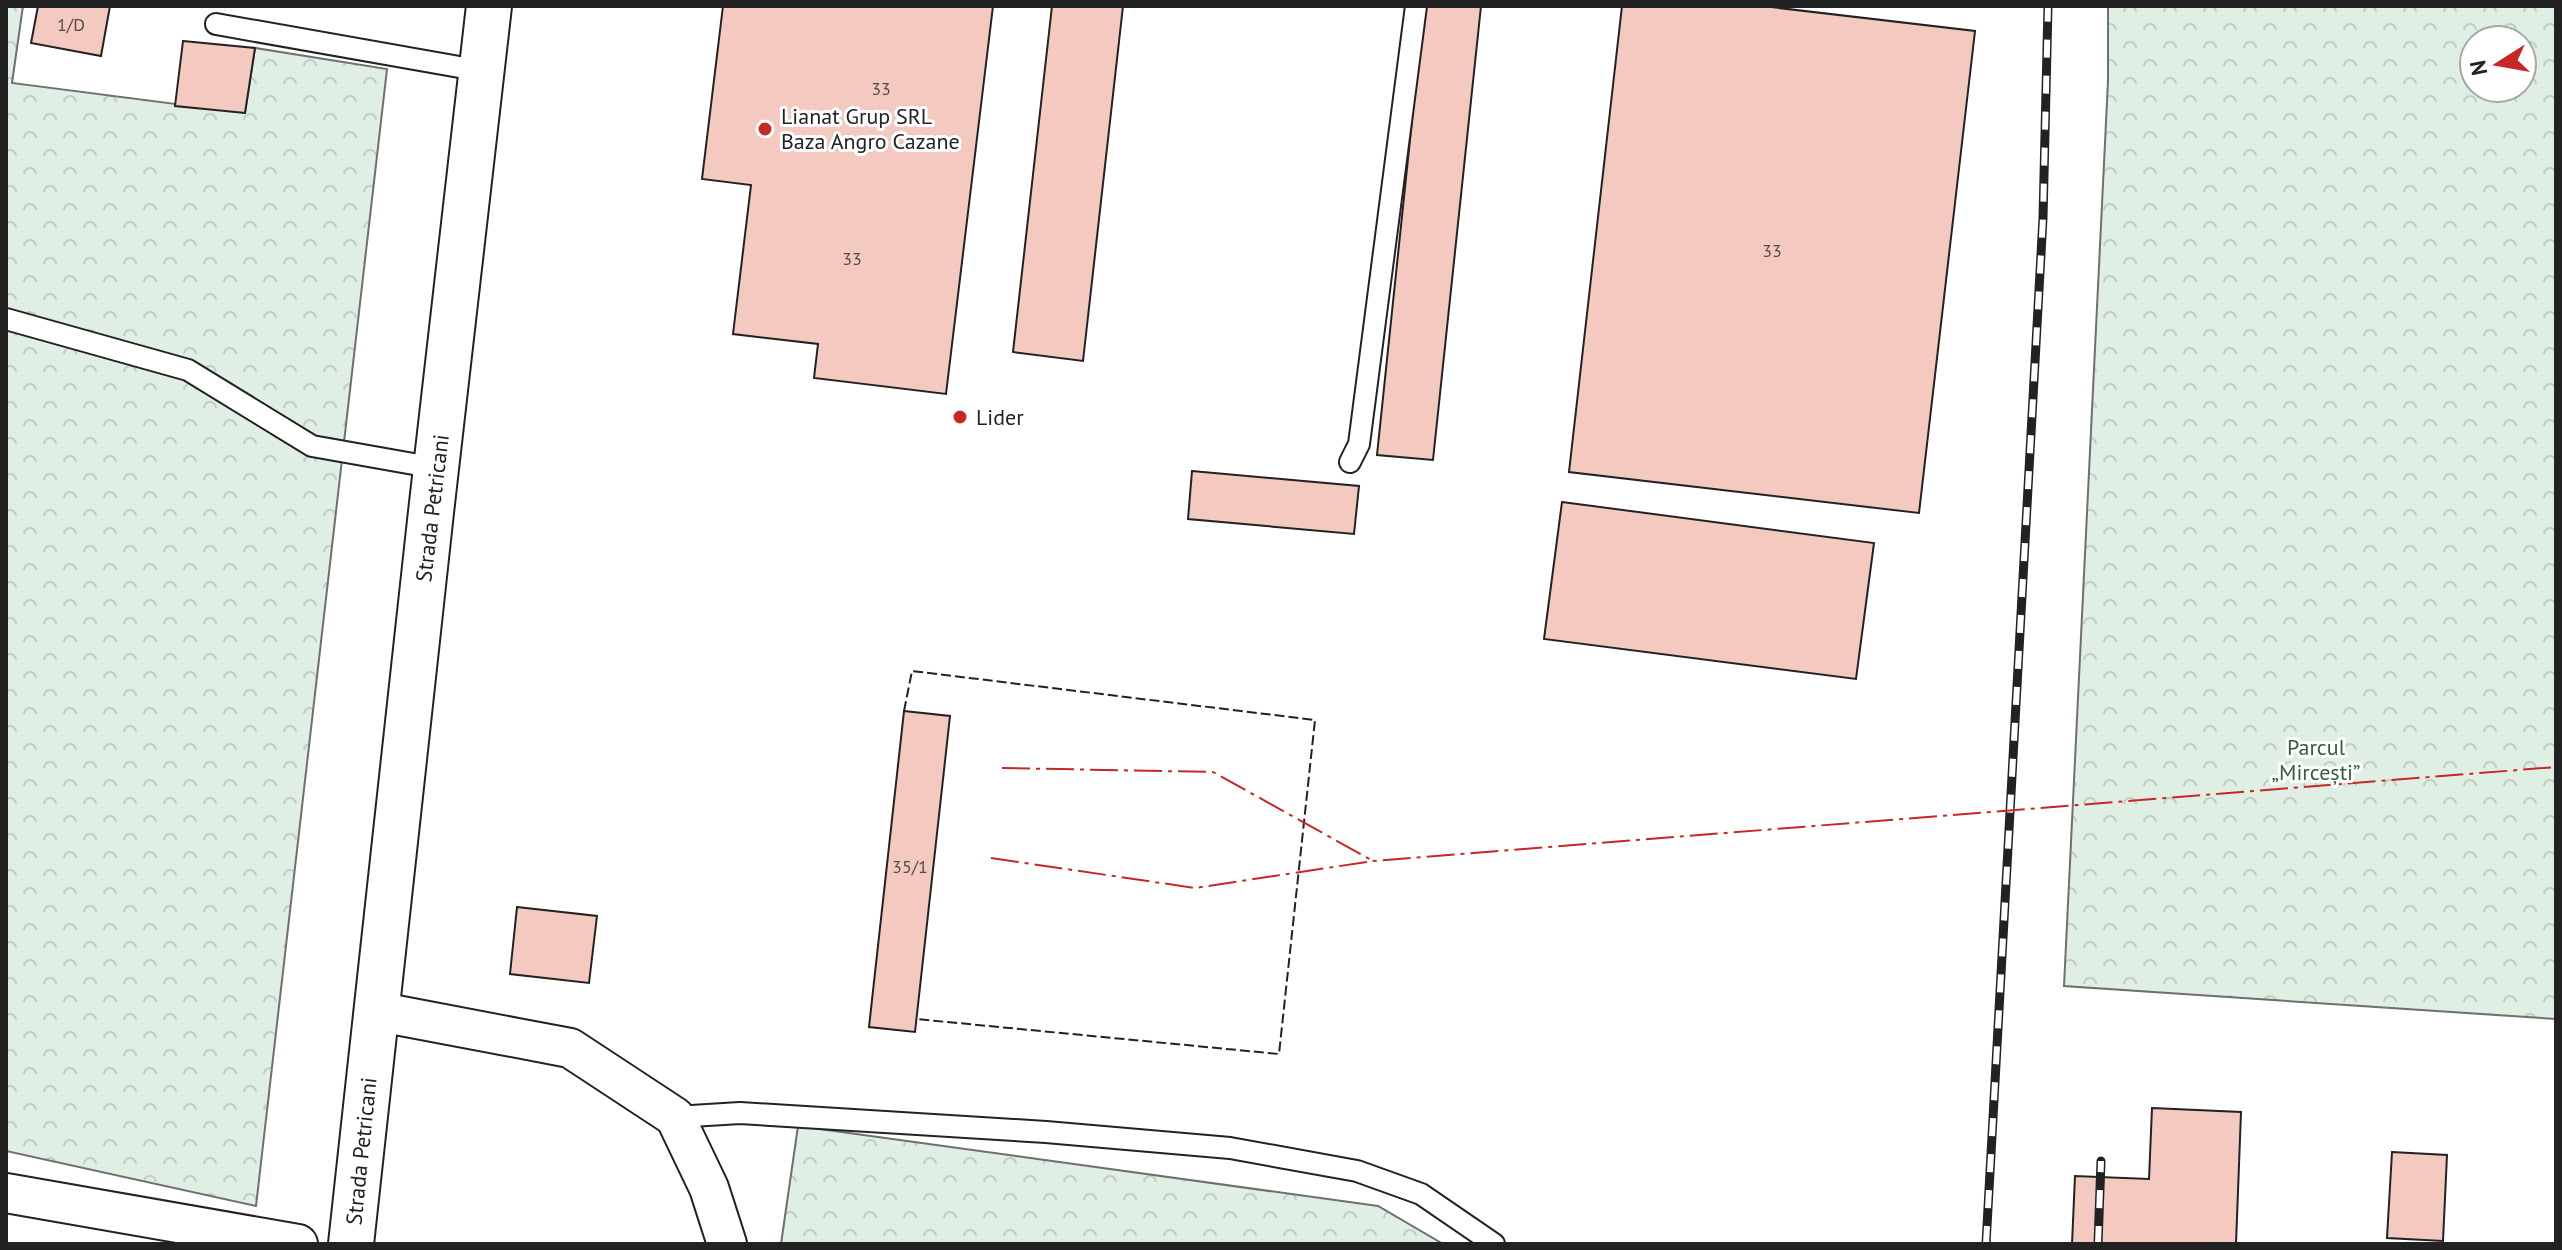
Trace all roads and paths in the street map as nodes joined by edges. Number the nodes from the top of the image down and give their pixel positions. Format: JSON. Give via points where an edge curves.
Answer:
{"nodes":[{"id":1,"x":489,"y":6,"type":"edge"},
{"id":2,"x":1416,"y":6,"type":"edge"},
{"id":3,"x":216,"y":24,"type":"dead end"},
{"id":4,"x":482,"y":71,"type":"junction"},
{"id":5,"x":6,"y":319,"type":"edge"},
{"id":6,"x":1350,"y":462,"type":"dead end"},
{"id":7,"x":436,"y":468,"type":"junction"},
{"id":8,"x":375,"y":1011,"type":"junction"},
{"id":9,"x":675,"y":1117,"type":"junction"},
{"id":10,"x":6,"y":1193,"type":"edge"},
{"id":11,"x":298,"y":1244,"type":"edge"},
{"id":12,"x":351,"y":1244,"type":"edge"},
{"id":13,"x":727,"y":1244,"type":"edge"},
{"id":14,"x":1494,"y":1244,"type":"edge"}],
"edges":[{"from":1,"to":4,"type":"main road","name":"Strada Petricani"},
{"from":2,"to":6,"type":"lane","via":[[1359,444]]},
{"from":3,"to":4,"type":"lane"},
{"from":4,"to":7,"type":"main road","name":"Strada Petricani"},
{"from":5,"to":7,"type":"lane","via":[[188,370],[312,446]]},
{"from":7,"to":8,"type":"main road","name":"Strada Petricani"},
{"from":8,"to":9,"type":"street","via":[[570,1048]]},
{"from":8,"to":12,"type":"main road","name":"Strada Petricani"},
{"from":9,"to":13,"type":"street","via":[[709,1188]]},
{"from":9,"to":14,"type":"lane","via":[[740,1113],[1230,1148],[1357,1171],[1421,1194]]},
{"from":10,"to":11,"type":"street"}]}
